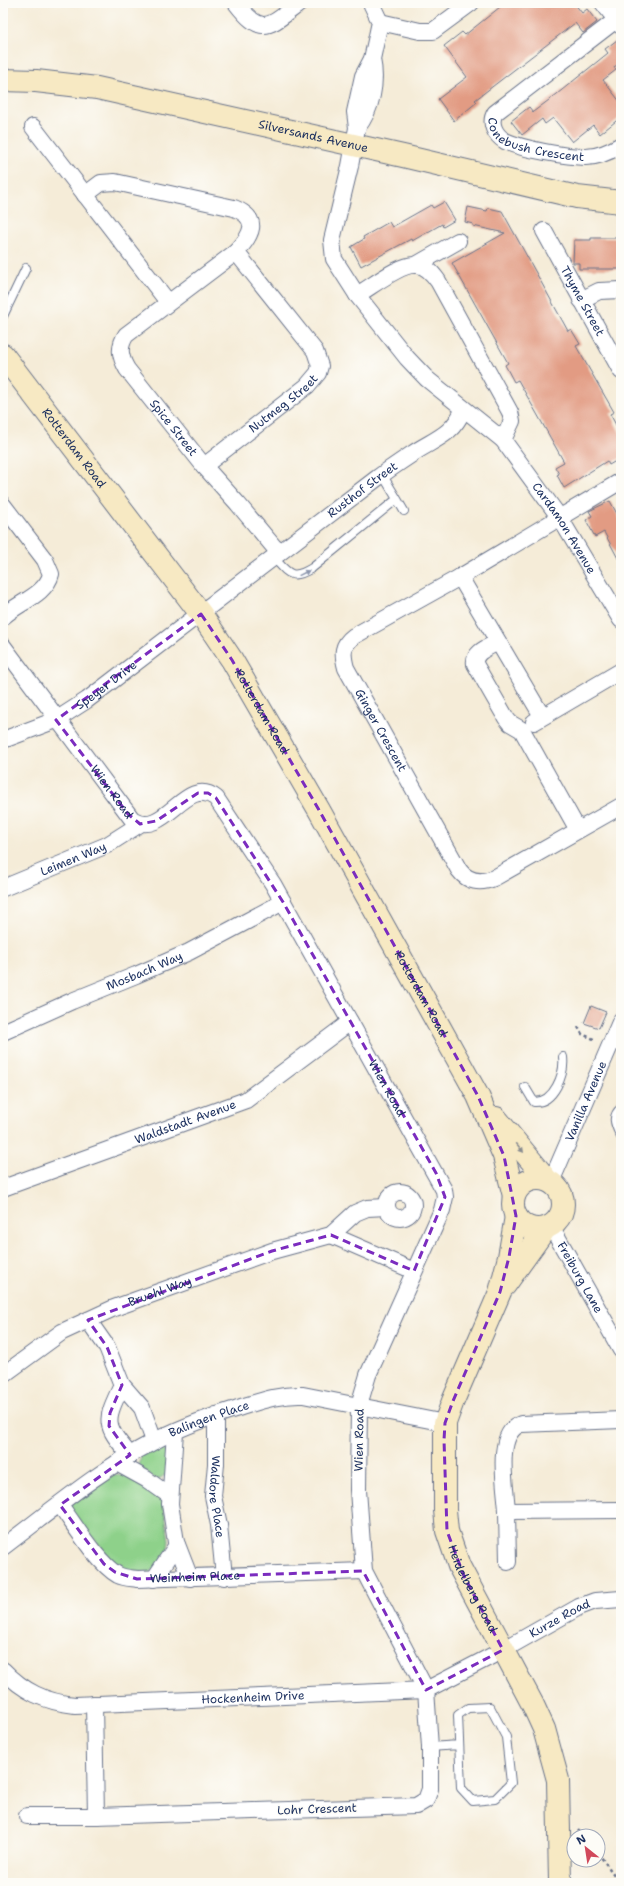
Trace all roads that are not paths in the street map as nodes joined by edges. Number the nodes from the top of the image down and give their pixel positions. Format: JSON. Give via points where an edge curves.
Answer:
{"nodes":[{"id":1,"x":236,"y":3,"type":"edge"},
{"id":2,"x":300,"y":3,"type":"edge"},
{"id":3,"x":370,"y":3,"type":"edge"},
{"id":4,"x":471,"y":3,"type":"edge"},
{"id":5,"x":603,"y":3,"type":"edge"},
{"id":6,"x":380,"y":22,"type":"junction"},
{"id":7,"x":619,"y":23,"type":"edge"},
{"id":8,"x":3,"y":80,"type":"edge"},
{"id":9,"x":34,"y":127,"type":"dead end"},
{"id":10,"x":356,"y":137,"type":"junction"},
{"id":11,"x":621,"y":145,"type":"edge"},
{"id":12,"x":85,"y":195,"type":"junction"},
{"id":13,"x":621,"y":202,"type":"edge"},
{"id":14,"x":544,"y":231,"type":"dead end"},
{"id":15,"x":458,"y":241,"type":"dead end"},
{"id":16,"x":236,"y":252,"type":"junction"},
{"id":17,"x":416,"y":264,"type":"junction"},
{"id":18,"x":26,"y":268,"type":"dead end"},
{"id":19,"x":621,"y":290,"type":"edge"},
{"id":20,"x":357,"y":295,"type":"junction"},
{"id":21,"x":581,"y":300,"type":"junction"},
{"id":22,"x":168,"y":302,"type":"junction"},
{"id":23,"x":3,"y":316,"type":"edge"},
{"id":24,"x":616,"y":352,"type":"edge"},
{"id":25,"x":3,"y":355,"type":"edge"},
{"id":26,"x":621,"y":371,"type":"edge"},
{"id":27,"x":463,"y":410,"type":"junction"},
{"id":28,"x":503,"y":440,"type":"junction"},
{"id":29,"x":204,"y":466,"type":"junction"},
{"id":30,"x":382,"y":474,"type":"junction"},
{"id":31,"x":621,"y":481,"type":"edge"},
{"id":32,"x":394,"y":501,"type":"junction"},
{"id":33,"x":3,"y":505,"type":"edge"},
{"id":34,"x":404,"y":511,"type":"dead end"},
{"id":35,"x":560,"y":518,"type":"junction"},
{"id":36,"x":276,"y":555,"type":"junction"},
{"id":37,"x":258,"y":570,"type":"joint"},
{"id":38,"x":460,"y":577,"type":"junction"},
{"id":39,"x":201,"y":614,"type":"junction"},
{"id":40,"x":3,"y":617,"type":"edge"},
{"id":41,"x":621,"y":620,"type":"edge"},
{"id":42,"x":498,"y":642,"type":"junction"},
{"id":43,"x":3,"y":646,"type":"edge"},
{"id":44,"x":621,"y":672,"type":"edge"},
{"id":45,"x":542,"y":716,"type":"junction"},
{"id":46,"x":56,"y":720,"type":"junction"},
{"id":47,"x":522,"y":730,"type":"junction"},
{"id":48,"x":3,"y":740,"type":"edge"},
{"id":49,"x":621,"y":806,"type":"edge"},
{"id":50,"x":140,"y":824,"type":"junction"},
{"id":51,"x":578,"y":830,"type":"junction"},
{"id":52,"x":3,"y":888,"type":"edge"},
{"id":53,"x":283,"y":902,"type":"junction"},
{"id":54,"x":621,"y":1020,"type":"edge"},
{"id":55,"x":350,"y":1022,"type":"junction"},
{"id":56,"x":3,"y":1032,"type":"edge"},
{"id":57,"x":564,"y":1057,"type":"dead end"},
{"id":58,"x":525,"y":1087,"type":"dead end"},
{"id":59,"x":478,"y":1096,"type":"junction"},
{"id":60,"x":621,"y":1108,"type":"edge"},
{"id":61,"x":621,"y":1137,"type":"edge"},
{"id":62,"x":549,"y":1181,"type":"junction"},
{"id":63,"x":3,"y":1188,"type":"edge"},
{"id":64,"x":515,"y":1206,"type":"junction"},
{"id":65,"x":387,"y":1207,"type":"dead end"},
{"id":66,"x":548,"y":1227,"type":"junction"},
{"id":67,"x":331,"y":1235,"type":"junction"},
{"id":68,"x":414,"y":1270,"type":"junction"},
{"id":69,"x":500,"y":1292,"type":"junction"},
{"id":70,"x":88,"y":1320,"type":"junction"},
{"id":71,"x":621,"y":1350,"type":"edge"},
{"id":72,"x":3,"y":1375,"type":"edge"},
{"id":73,"x":122,"y":1385,"type":"junction"},
{"id":74,"x":359,"y":1406,"type":"junction"},
{"id":75,"x":216,"y":1416,"type":"junction"},
{"id":76,"x":621,"y":1420,"type":"edge"},
{"id":77,"x":445,"y":1424,"type":"junction"},
{"id":78,"x":175,"y":1432,"type":"junction"},
{"id":79,"x":154,"y":1441,"type":"junction"},
{"id":80,"x":124,"y":1459,"type":"junction"},
{"id":81,"x":170,"y":1496,"type":"junction"},
{"id":82,"x":60,"y":1505,"type":"junction"},
{"id":83,"x":508,"y":1510,"type":"junction"},
{"id":84,"x":621,"y":1510,"type":"edge"},
{"id":85,"x":177,"y":1545,"type":"junction"},
{"id":86,"x":3,"y":1547,"type":"edge"},
{"id":87,"x":508,"y":1562,"type":"dead end"},
{"id":88,"x":364,"y":1571,"type":"junction"},
{"id":89,"x":224,"y":1577,"type":"junction"},
{"id":90,"x":190,"y":1578,"type":"junction"},
{"id":91,"x":154,"y":1579,"type":"junction"},
{"id":92,"x":621,"y":1599,"type":"edge"},
{"id":93,"x":503,"y":1650,"type":"junction"},
{"id":94,"x":3,"y":1670,"type":"edge"},
{"id":95,"x":426,"y":1690,"type":"junction"},
{"id":96,"x":94,"y":1704,"type":"junction"},
{"id":97,"x":459,"y":1745,"type":"junction"},
{"id":98,"x":430,"y":1748,"type":"junction"},
{"id":99,"x":27,"y":1816,"type":"dead end"},
{"id":100,"x":96,"y":1816,"type":"junction"},
{"id":101,"x":560,"y":1883,"type":"edge"}],
"edges":[{"from":1,"to":2,"type":"street","via":[[251,21],[264,26]]},
{"from":3,"to":6,"type":"street"},
{"from":4,"to":6,"type":"street","via":[[433,31],[420,31]]},
{"from":5,"to":7,"type":"street"},
{"from":6,"to":10,"type":"street","name":"Cardamon Avenue","via":[[372,59],[366,69],[367,84],[355,112]]},
{"from":7,"to":11,"type":"street","name":"Conebush Crescent","via":[[495,113],[492,117],[492,126],[499,136],[523,147],[572,156],[595,156]]},
{"from":8,"to":10,"type":"street","name":"Silversands Avenue","via":[[97,88]]},
{"from":9,"to":12,"type":"street"},
{"from":10,"to":13,"type":"street","name":"Silversands Avenue","via":[[403,156],[577,197]]},
{"from":10,"to":20,"type":"street","name":"Cardamon Avenue","via":[[332,245],[336,262]]},
{"from":12,"to":16,"type":"street","name":"Spice Street","via":[[101,184],[115,182],[234,208],[248,216],[251,225],[248,238]]},
{"from":12,"to":22,"type":"street"},
{"from":14,"to":21,"type":"street","name":"Thyme Street"},
{"from":15,"to":17,"type":"street"},
{"from":16,"to":22,"type":"street","name":"Spice Street"},
{"from":16,"to":29,"type":"street","name":"Nutmeg Street","via":[[314,351],[320,366],[318,374],[307,386]]},
{"from":17,"to":20,"type":"street","via":[[403,267]]},
{"from":17,"to":28,"type":"street","via":[[429,270],[438,281],[510,412],[512,421]]},
{"from":18,"to":23,"type":"lane"},
{"from":19,"to":21,"type":"street","via":[[599,291]]},
{"from":20,"to":27,"type":"street","name":"Cardamon Avenue","via":[[407,358]]},
{"from":21,"to":24,"type":"street","name":"Thyme Street"},
{"from":22,"to":29,"type":"street","name":"Spice Street","via":[[126,335],[121,346],[122,359],[127,369]]},
{"from":24,"to":26,"type":"street","name":"Thyme Street"},
{"from":25,"to":39,"type":"street","name":"Rotterdam Road"},
{"from":27,"to":28,"type":"street","name":"Cardamon Avenue"},
{"from":27,"to":30,"type":"street","name":"Rusthof Street","via":[[451,430]]},
{"from":28,"to":35,"type":"street","name":"Cardamon Avenue"},
{"from":29,"to":36,"type":"street","name":"Spice Street","via":[[238,504]]},
{"from":30,"to":32,"type":"lane"},
{"from":30,"to":36,"type":"street","name":"Rusthof Street"},
{"from":31,"to":35,"type":"street","name":"Ginger Crescent"},
{"from":32,"to":34,"type":"lane"},
{"from":36,"to":32,"type":"lane","one_way":true,"via":[[287,572],[293,575],[303,574],[334,552]]},
{"from":33,"to":40,"type":"street","via":[[45,560],[51,574],[41,589]]},
{"from":35,"to":38,"type":"street","name":"Ginger Crescent"},
{"from":35,"to":41,"type":"street","name":"Cardamon Avenue"},
{"from":36,"to":37,"type":"street","name":"Rusthof Street"},
{"from":37,"to":39,"type":"street","name":"Speyer Drive"},
{"from":38,"to":42,"type":"street"},
{"from":38,"to":51,"type":"street","name":"Ginger Crescent","via":[[354,636],[343,648],[346,668],[458,870],[467,878],[479,882],[494,878]]},
{"from":39,"to":46,"type":"street","name":"Speyer Drive","via":[[87,700]]},
{"from":39,"to":59,"type":"street","name":"Rotterdam Road","via":[[232,660],[319,810]]},
{"from":42,"to":45,"type":"street"},
{"from":42,"to":47,"type":"street","via":[[477,654],[474,663],[506,718]]},
{"from":43,"to":46,"type":"street","name":"Wien Road"},
{"from":44,"to":45,"type":"street"},
{"from":45,"to":47,"type":"street"},
{"from":46,"to":48,"type":"street","name":"Speyer Drive"},
{"from":46,"to":50,"type":"street","name":"Wien Road","via":[[128,814]]},
{"from":47,"to":51,"type":"street"},
{"from":49,"to":51,"type":"street","name":"Ginger Crescent"},
{"from":50,"to":52,"type":"street","name":"Leimen Way","via":[[107,845]]},
{"from":50,"to":53,"type":"street","name":"Wien Road","via":[[152,823],[191,796],[201,792],[208,793],[216,798]]},
{"from":53,"to":55,"type":"street","name":"Wien Road"},
{"from":53,"to":56,"type":"street","name":"Mosbach Way","via":[[188,952]]},
{"from":54,"to":62,"type":"street","name":"Vanilla Avenue"},
{"from":55,"to":63,"type":"street","name":"Waldstadt Avenue","via":[[246,1100]]},
{"from":55,"to":68,"type":"street","name":"Wien Road","via":[[444,1190],[442,1210]]},
{"from":57,"to":58,"type":"lane","via":[[563,1074],[550,1094],[534,1102]]},
{"from":59,"to":62,"type":"street","name":"Rotterdam Road","one_way":true},
{"from":59,"to":64,"type":"street","name":"Rotterdam Road","via":[[504,1156]]},
{"from":60,"to":61,"type":"lane","via":[[616,1112],[614,1119]]},
{"from":62,"to":64,"type":"street","via":[[527,1181],[522,1185]]},
{"from":62,"to":66,"type":"street","via":[[560,1191],[564,1202],[562,1214]]},
{"from":64,"to":66,"type":"street","via":[[528,1227]]},
{"from":64,"to":69,"type":"street","name":"Heidelberg Road"},
{"from":65,"to":67,"type":"street","name":"Bruehl Way","via":[[367,1208],[355,1213]]},
{"from":66,"to":69,"type":"street","name":"Heidelberg Road"},
{"from":66,"to":71,"type":"street","name":"Freiburg Lane"},
{"from":67,"to":68,"type":"street"},
{"from":67,"to":70,"type":"street","name":"Bruehl Way","via":[[272,1251],[114,1308]]},
{"from":68,"to":74,"type":"street","name":"Wien Road","via":[[368,1375]]},
{"from":69,"to":77,"type":"street","name":"Heidelberg Road","via":[[452,1401]]},
{"from":70,"to":72,"type":"street","name":"Bruehl Way","via":[[62,1332]]},
{"from":70,"to":73,"type":"street","via":[[107,1347]]},
{"from":73,"to":79,"type":"street","via":[[142,1408]]},
{"from":73,"to":80,"type":"street","via":[[110,1413],[109,1422]]},
{"from":74,"to":75,"type":"street","name":"Balingen Place","via":[[287,1394]]},
{"from":74,"to":77,"type":"street","name":"Balingen Place"},
{"from":74,"to":88,"type":"street","name":"Wien Road","via":[[358,1490]]},
{"from":75,"to":78,"type":"street","name":"Balingen Place"},
{"from":75,"to":89,"type":"street","name":"Waldore Place","via":[[213,1496],[219,1525]]},
{"from":76,"to":83,"type":"street","via":[[526,1423],[514,1428],[507,1436],[504,1447]]},
{"from":77,"to":93,"type":"street","name":"Heidelberg Road","via":[[445,1510],[448,1531],[464,1576]]},
{"from":78,"to":79,"type":"street","name":"Balingen Place"},
{"from":78,"to":81,"type":"street"},
{"from":79,"to":80,"type":"street","name":"Balingen Place"},
{"from":80,"to":81,"type":"street"},
{"from":80,"to":82,"type":"street","name":"Balingen Place"},
{"from":81,"to":85,"type":"street"},
{"from":82,"to":86,"type":"street","name":"Balingen Place"},
{"from":82,"to":91,"type":"street","name":"Weinheim Place","via":[[108,1568],[125,1578]]},
{"from":83,"to":84,"type":"street"},
{"from":83,"to":87,"type":"street"},
{"from":85,"to":90,"type":"street"},
{"from":85,"to":91,"type":"street"},
{"from":88,"to":89,"type":"street","name":"Weinheim Place"},
{"from":88,"to":95,"type":"street","name":"Wien Road"},
{"from":89,"to":90,"type":"street","name":"Weinheim Place"},
{"from":90,"to":91,"type":"street","name":"Weinheim Place"},
{"from":92,"to":93,"type":"street","name":"Kurze Road","via":[[595,1601],[579,1607]]},
{"from":93,"to":95,"type":"street","name":"Hockenheim Drive"},
{"from":93,"to":101,"type":"street","name":"Heidelberg Road","via":[[544,1729],[554,1763],[559,1796]]},
{"from":94,"to":96,"type":"street","name":"Hockenheim Drive","via":[[22,1688],[47,1700],[75,1705]]},
{"from":95,"to":96,"type":"street","name":"Hockenheim Drive"},
{"from":95,"to":98,"type":"street","name":"Lohr Crescent"},
{"from":96,"to":100,"type":"street"},
{"from":97,"to":97,"type":"lane","via":[[458,1715],[468,1708],[490,1707],[506,1736],[511,1783],[495,1799],[472,1801],[461,1788]]},
{"from":97,"to":98,"type":"lane"},
{"from":98,"to":100,"type":"street","name":"Lohr Crescent","via":[[430,1789],[426,1800],[416,1806]]},
{"from":99,"to":100,"type":"street","name":"Lohr Crescent"}]}
